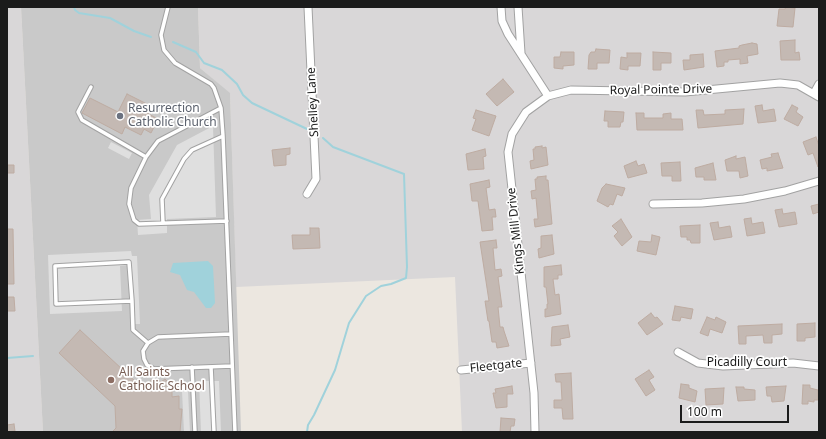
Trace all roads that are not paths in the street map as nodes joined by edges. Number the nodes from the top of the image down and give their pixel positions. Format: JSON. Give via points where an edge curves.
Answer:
{"nodes":[{"id":1,"x":168,"y":7,"type":"edge"},
{"id":2,"x":308,"y":7,"type":"edge"},
{"id":3,"x":501,"y":7,"type":"edge"},
{"id":4,"x":518,"y":7,"type":"edge"},
{"id":5,"x":521,"y":53,"type":"junction"},
{"id":6,"x":819,"y":84,"type":"edge"},
{"id":7,"x":91,"y":87,"type":"dead end"},
{"id":8,"x":817,"y":95,"type":"edge"},
{"id":9,"x":548,"y":96,"type":"junction"},
{"id":10,"x":220,"y":108,"type":"junction"},
{"id":11,"x":223,"y":136,"type":"junction"},
{"id":12,"x":146,"y":157,"type":"junction"},
{"id":13,"x":819,"y":181,"type":"edge"},
{"id":14,"x":307,"y":194,"type":"dead end"},
{"id":15,"x":653,"y":204,"type":"dead end"},
{"id":16,"x":227,"y":221,"type":"junction"},
{"id":17,"x":163,"y":223,"type":"junction"},
{"id":18,"x":132,"y":301,"type":"junction"},
{"id":19,"x":231,"y":334,"type":"junction"},
{"id":20,"x":148,"y":343,"type":"junction"},
{"id":21,"x":678,"y":352,"type":"dead end"},
{"id":22,"x":531,"y":363,"type":"junction"},
{"id":23,"x":232,"y":366,"type":"junction"},
{"id":24,"x":819,"y":366,"type":"edge"},
{"id":25,"x":211,"y":367,"type":"junction"},
{"id":26,"x":192,"y":368,"type":"junction"},
{"id":27,"x":461,"y":370,"type":"dead end"},
{"id":28,"x":195,"y":432,"type":"edge"},
{"id":29,"x":214,"y":432,"type":"edge"},
{"id":30,"x":235,"y":432,"type":"edge"},
{"id":31,"x":535,"y":432,"type":"edge"}],
"edges":[{"from":1,"to":10,"type":"lane","via":[[161,35],[164,50],[175,63],[211,84]]},
{"from":2,"to":14,"type":"street","name":"Shelley Lane","via":[[316,179]]},
{"from":3,"to":5,"type":"street","via":[[502,21]]},
{"from":4,"to":5,"type":"street"},
{"from":5,"to":9,"type":"street"},
{"from":6,"to":8,"type":"street"},
{"from":7,"to":12,"type":"lane","via":[[78,112],[82,120]]},
{"from":8,"to":9,"type":"street","name":"Royal Pointe Drive","via":[[798,85],[780,83],[685,92],[571,90]]},
{"from":9,"to":22,"type":"street","name":"Kings Mill Drive","via":[[533,105],[521,118],[512,134],[508,152]]},
{"from":10,"to":11,"type":"lane"},
{"from":10,"to":12,"type":"lane","via":[[158,141]]},
{"from":11,"to":16,"type":"lane"},
{"from":11,"to":17,"type":"lane","via":[[192,150],[184,159],[162,199]]},
{"from":12,"to":17,"type":"lane","via":[[131,188],[129,204],[134,220],[139,224]]},
{"from":13,"to":15,"type":"street","via":[[786,191],[744,199]]},
{"from":16,"to":17,"type":"lane"},
{"from":16,"to":19,"type":"lane"},
{"from":18,"to":18,"type":"lane","via":[[129,262],[55,266],[56,304]]},
{"from":18,"to":20,"type":"lane","via":[[133,330]]},
{"from":19,"to":20,"type":"lane","via":[[158,337]]},
{"from":19,"to":23,"type":"lane"},
{"from":20,"to":26,"type":"lane","via":[[143,351],[144,359],[154,369]]},
{"from":21,"to":24,"type":"street","name":"Picadilly Court","via":[[698,363],[723,366],[793,363]]},
{"from":22,"to":27,"type":"street","name":"Fleetgate"},
{"from":22,"to":31,"type":"street","name":"Kings Mill Drive"},
{"from":23,"to":25,"type":"lane"},
{"from":23,"to":30,"type":"lane"},
{"from":25,"to":26,"type":"lane"},
{"from":25,"to":29,"type":"lane"},
{"from":26,"to":28,"type":"lane"}]}
